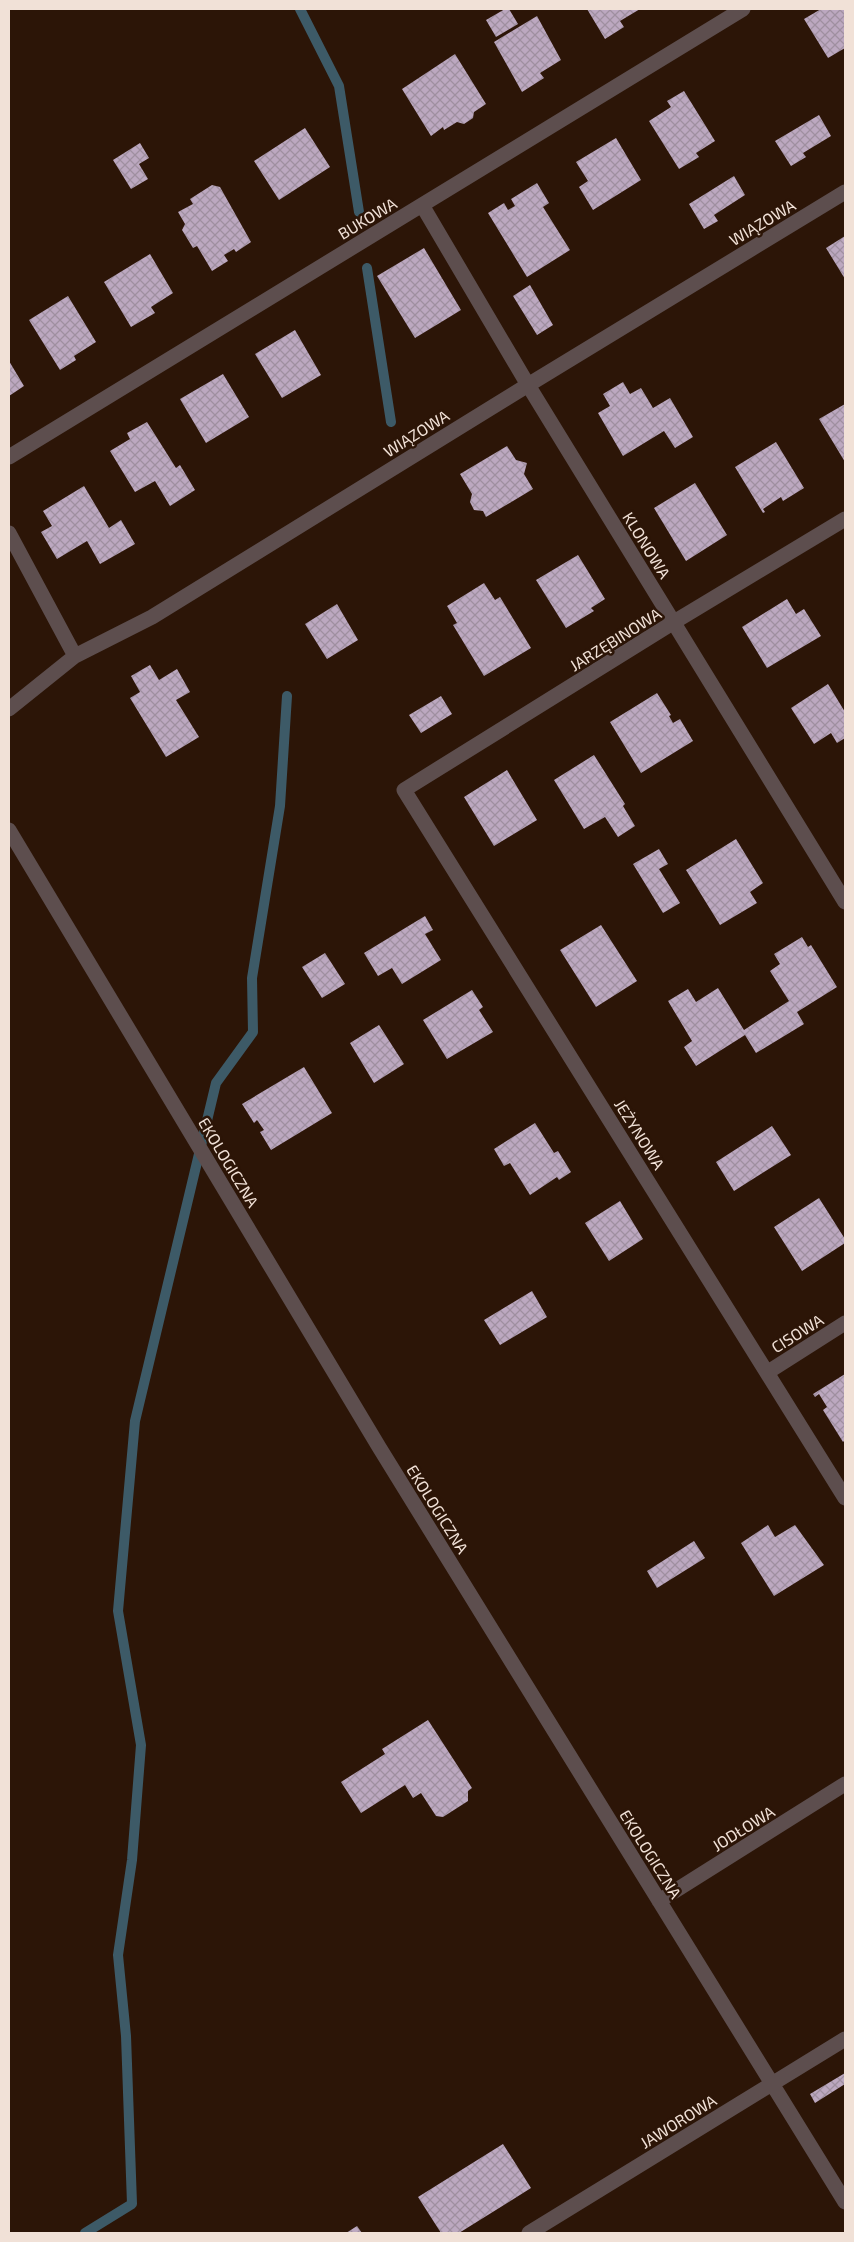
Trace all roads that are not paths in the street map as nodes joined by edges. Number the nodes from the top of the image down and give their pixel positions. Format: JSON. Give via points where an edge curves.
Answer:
{"nodes":[{"id":1,"x":743,"y":9,"type":"edge"},
{"id":2,"x":845,"y":192,"type":"edge"},
{"id":3,"x":422,"y":205,"type":"junction"},
{"id":4,"x":528,"y":385,"type":"junction"},
{"id":5,"x":9,"y":457,"type":"edge"},
{"id":6,"x":845,"y":519,"type":"edge"},
{"id":7,"x":9,"y":533,"type":"edge"},
{"id":8,"x":674,"y":622,"type":"junction"},
{"id":9,"x":75,"y":656,"type":"junction"},
{"id":10,"x":9,"y":708,"type":"edge"},
{"id":11,"x":404,"y":790,"type":"joint"},
{"id":12,"x":9,"y":830,"type":"edge"},
{"id":13,"x":845,"y":902,"type":"edge"},
{"id":14,"x":845,"y":1323,"type":"edge"},
{"id":15,"x":768,"y":1372,"type":"junction"},
{"id":16,"x":845,"y":1498,"type":"edge"},
{"id":17,"x":845,"y":1784,"type":"edge"},
{"id":18,"x":659,"y":1901,"type":"junction"},
{"id":19,"x":845,"y":2039,"type":"edge"},
{"id":20,"x":773,"y":2084,"type":"junction"},
{"id":21,"x":845,"y":2202,"type":"edge"},
{"id":22,"x":529,"y":2233,"type":"edge"}],
"edges":[{"from":1,"to":3,"type":"street","name":"BUKOWA"},
{"from":2,"to":4,"type":"street","name":"WIĄZOWA"},
{"from":3,"to":4,"type":"street","name":"KLONOWA"},
{"from":3,"to":5,"type":"street","name":"BUKOWA"},
{"from":4,"to":8,"type":"street","name":"KLONOWA"},
{"from":4,"to":9,"type":"street","name":"WIĄZOWA","via":[[152,617]]},
{"from":6,"to":8,"type":"street","name":"JARZĘBINOWA"},
{"from":7,"to":9,"type":"street"},
{"from":8,"to":11,"type":"street","name":"JARZĘBINOWA"},
{"from":8,"to":13,"type":"street","name":"KLONOWA"},
{"from":9,"to":10,"type":"street","name":"WIĄZOWA"},
{"from":11,"to":15,"type":"street","name":"JEŻYNOWA"},
{"from":12,"to":18,"type":"street","name":"EKOLOGICZNA","via":[[379,1447]]},
{"from":14,"to":15,"type":"street","name":"CISOWA"},
{"from":15,"to":16,"type":"street","name":"JEŻYNOWA"},
{"from":17,"to":18,"type":"street","name":"JODŁOWA"},
{"from":18,"to":20,"type":"street","name":"EKOLOGICZNA"},
{"from":19,"to":20,"type":"street","name":"JAWOROWA"},
{"from":20,"to":21,"type":"street","name":"EKOLOGICZNA"},
{"from":20,"to":22,"type":"street","name":"JAWOROWA"}]}
